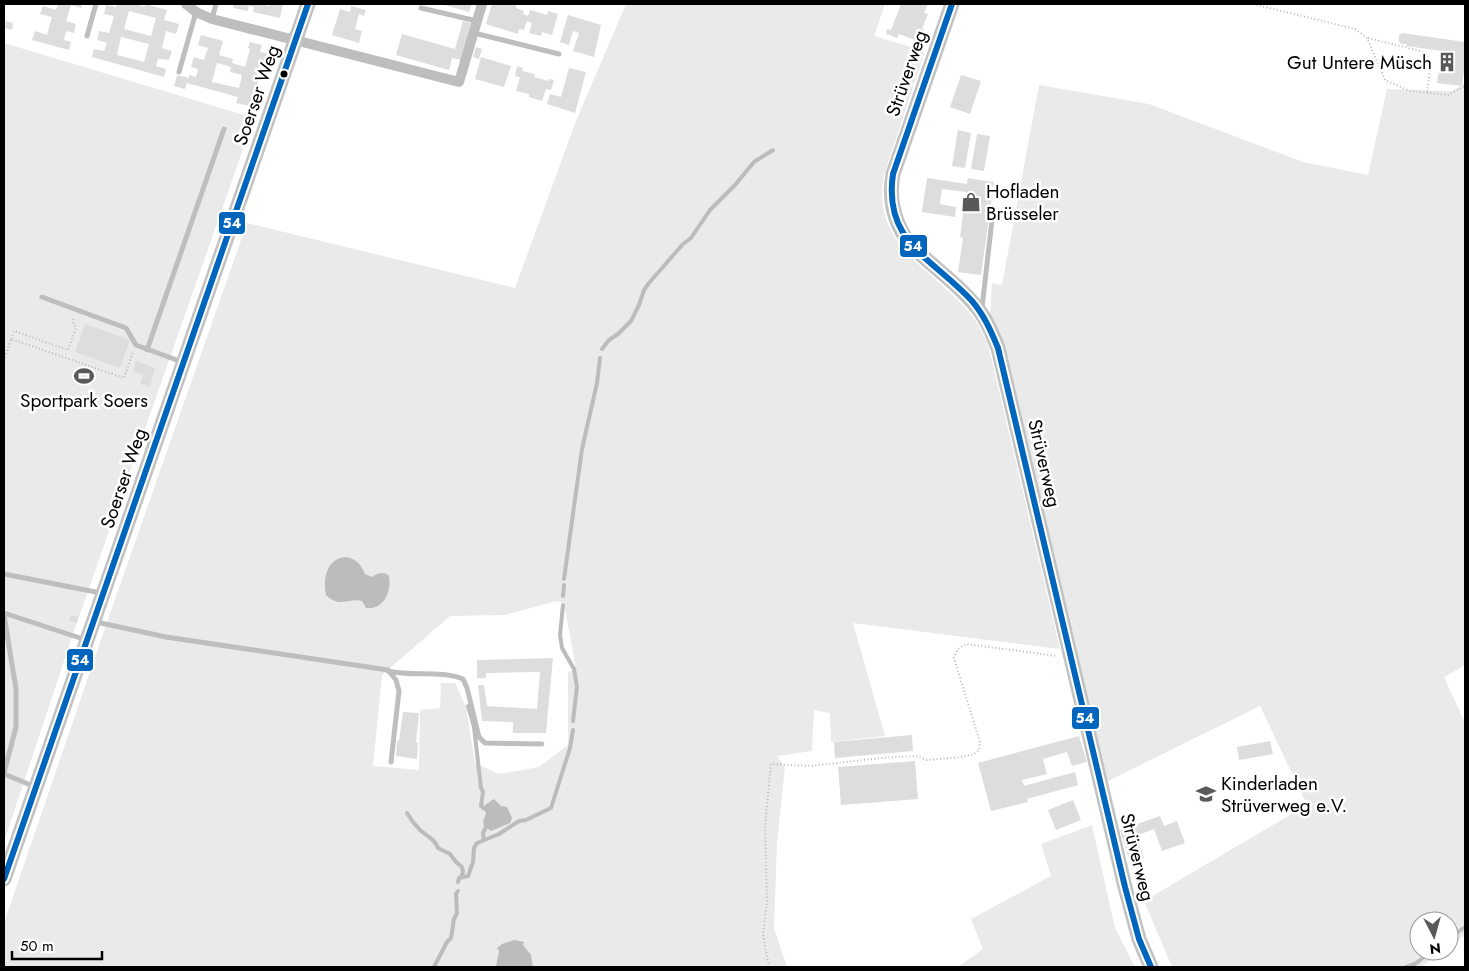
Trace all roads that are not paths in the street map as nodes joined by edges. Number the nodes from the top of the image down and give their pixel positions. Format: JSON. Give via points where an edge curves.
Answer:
{"nodes":[{"id":1,"x":96,"y":4,"type":"edge"},
{"id":2,"x":186,"y":4,"type":"edge"},
{"id":3,"x":216,"y":4,"type":"edge"},
{"id":4,"x":308,"y":4,"type":"edge"},
{"id":5,"x":482,"y":4,"type":"edge"},
{"id":6,"x":952,"y":4,"type":"edge"},
{"id":7,"x":421,"y":8,"type":"dead end"},
{"id":8,"x":196,"y":12,"type":"junction"},
{"id":9,"x":212,"y":19,"type":"junction"},
{"id":10,"x":477,"y":21,"type":"junction"},
{"id":11,"x":473,"y":33,"type":"junction"},
{"id":12,"x":87,"y":36,"type":"dead end"},
{"id":13,"x":296,"y":42,"type":"junction"},
{"id":14,"x":559,"y":54,"type":"dead end"},
{"id":15,"x":179,"y":72,"type":"dead end"},
{"id":16,"x":224,"y":129,"type":"dead end"},
{"id":17,"x":992,"y":220,"type":"dead end"},
{"id":18,"x":42,"y":297,"type":"dead end"},
{"id":19,"x":982,"y":313,"type":"junction"},
{"id":20,"x":147,"y":350,"type":"junction"},
{"id":21,"x":185,"y":362,"type":"junction"},
{"id":22,"x":4,"y":574,"type":"edge"},
{"id":23,"x":103,"y":594,"type":"junction"},
{"id":24,"x":4,"y":614,"type":"edge"},
{"id":25,"x":93,"y":622,"type":"junction"},
{"id":26,"x":87,"y":640,"type":"junction"},
{"id":27,"x":388,"y":670,"type":"junction"},
{"id":28,"x":542,"y":744,"type":"dead end"},
{"id":29,"x":391,"y":762,"type":"dead end"},
{"id":30,"x":4,"y":774,"type":"edge"},
{"id":31,"x":36,"y":787,"type":"junction"},
{"id":32,"x":4,"y":879,"type":"edge"},
{"id":33,"x":1151,"y":967,"type":"edge"}],
"edges":[{"from":1,"to":12,"type":"lane"},
{"from":2,"to":8,"type":"street"},
{"from":3,"to":9,"type":"lane"},
{"from":4,"to":13,"type":"street","name":"Soerser Weg"},
{"from":5,"to":10,"type":"street"},
{"from":6,"to":19,"type":"street","name":"Strüverweg","via":[[893,174],[891,199],[898,224],[909,243]]},
{"from":7,"to":10,"type":"lane"},
{"from":8,"to":9,"type":"street"},
{"from":8,"to":15,"type":"lane"},
{"from":9,"to":13,"type":"street"},
{"from":10,"to":11,"type":"street"},
{"from":11,"to":13,"type":"street","via":[[459,82]]},
{"from":11,"to":14,"type":"lane"},
{"from":13,"to":21,"type":"street","name":"Soerser Weg"},
{"from":16,"to":20,"type":"lane"},
{"from":17,"to":19,"type":"lane"},
{"from":18,"to":20,"type":"lane","via":[[126,328],[136,345]]},
{"from":19,"to":33,"type":"street","name":"Strüverweg","via":[[998,348],[1132,917]]},
{"from":20,"to":21,"type":"lane"},
{"from":21,"to":23,"type":"street","name":"Soerser Weg"},
{"from":22,"to":23,"type":"lane"},
{"from":23,"to":25,"type":"street","name":"Soerser Weg"},
{"from":24,"to":26,"type":"lane"},
{"from":24,"to":30,"type":"lane","via":[[16,689],[16,727]]},
{"from":25,"to":26,"type":"street","name":"Soerser Weg"},
{"from":25,"to":27,"type":"lane","via":[[166,637]]},
{"from":26,"to":31,"type":"street","name":"Soerser Weg"},
{"from":27,"to":28,"type":"lane","via":[[401,674],[453,675],[463,679],[479,737],[485,743]]},
{"from":27,"to":29,"type":"lane","via":[[399,691]]},
{"from":30,"to":31,"type":"lane"},
{"from":31,"to":32,"type":"street","name":"Soerser Weg"}]}
